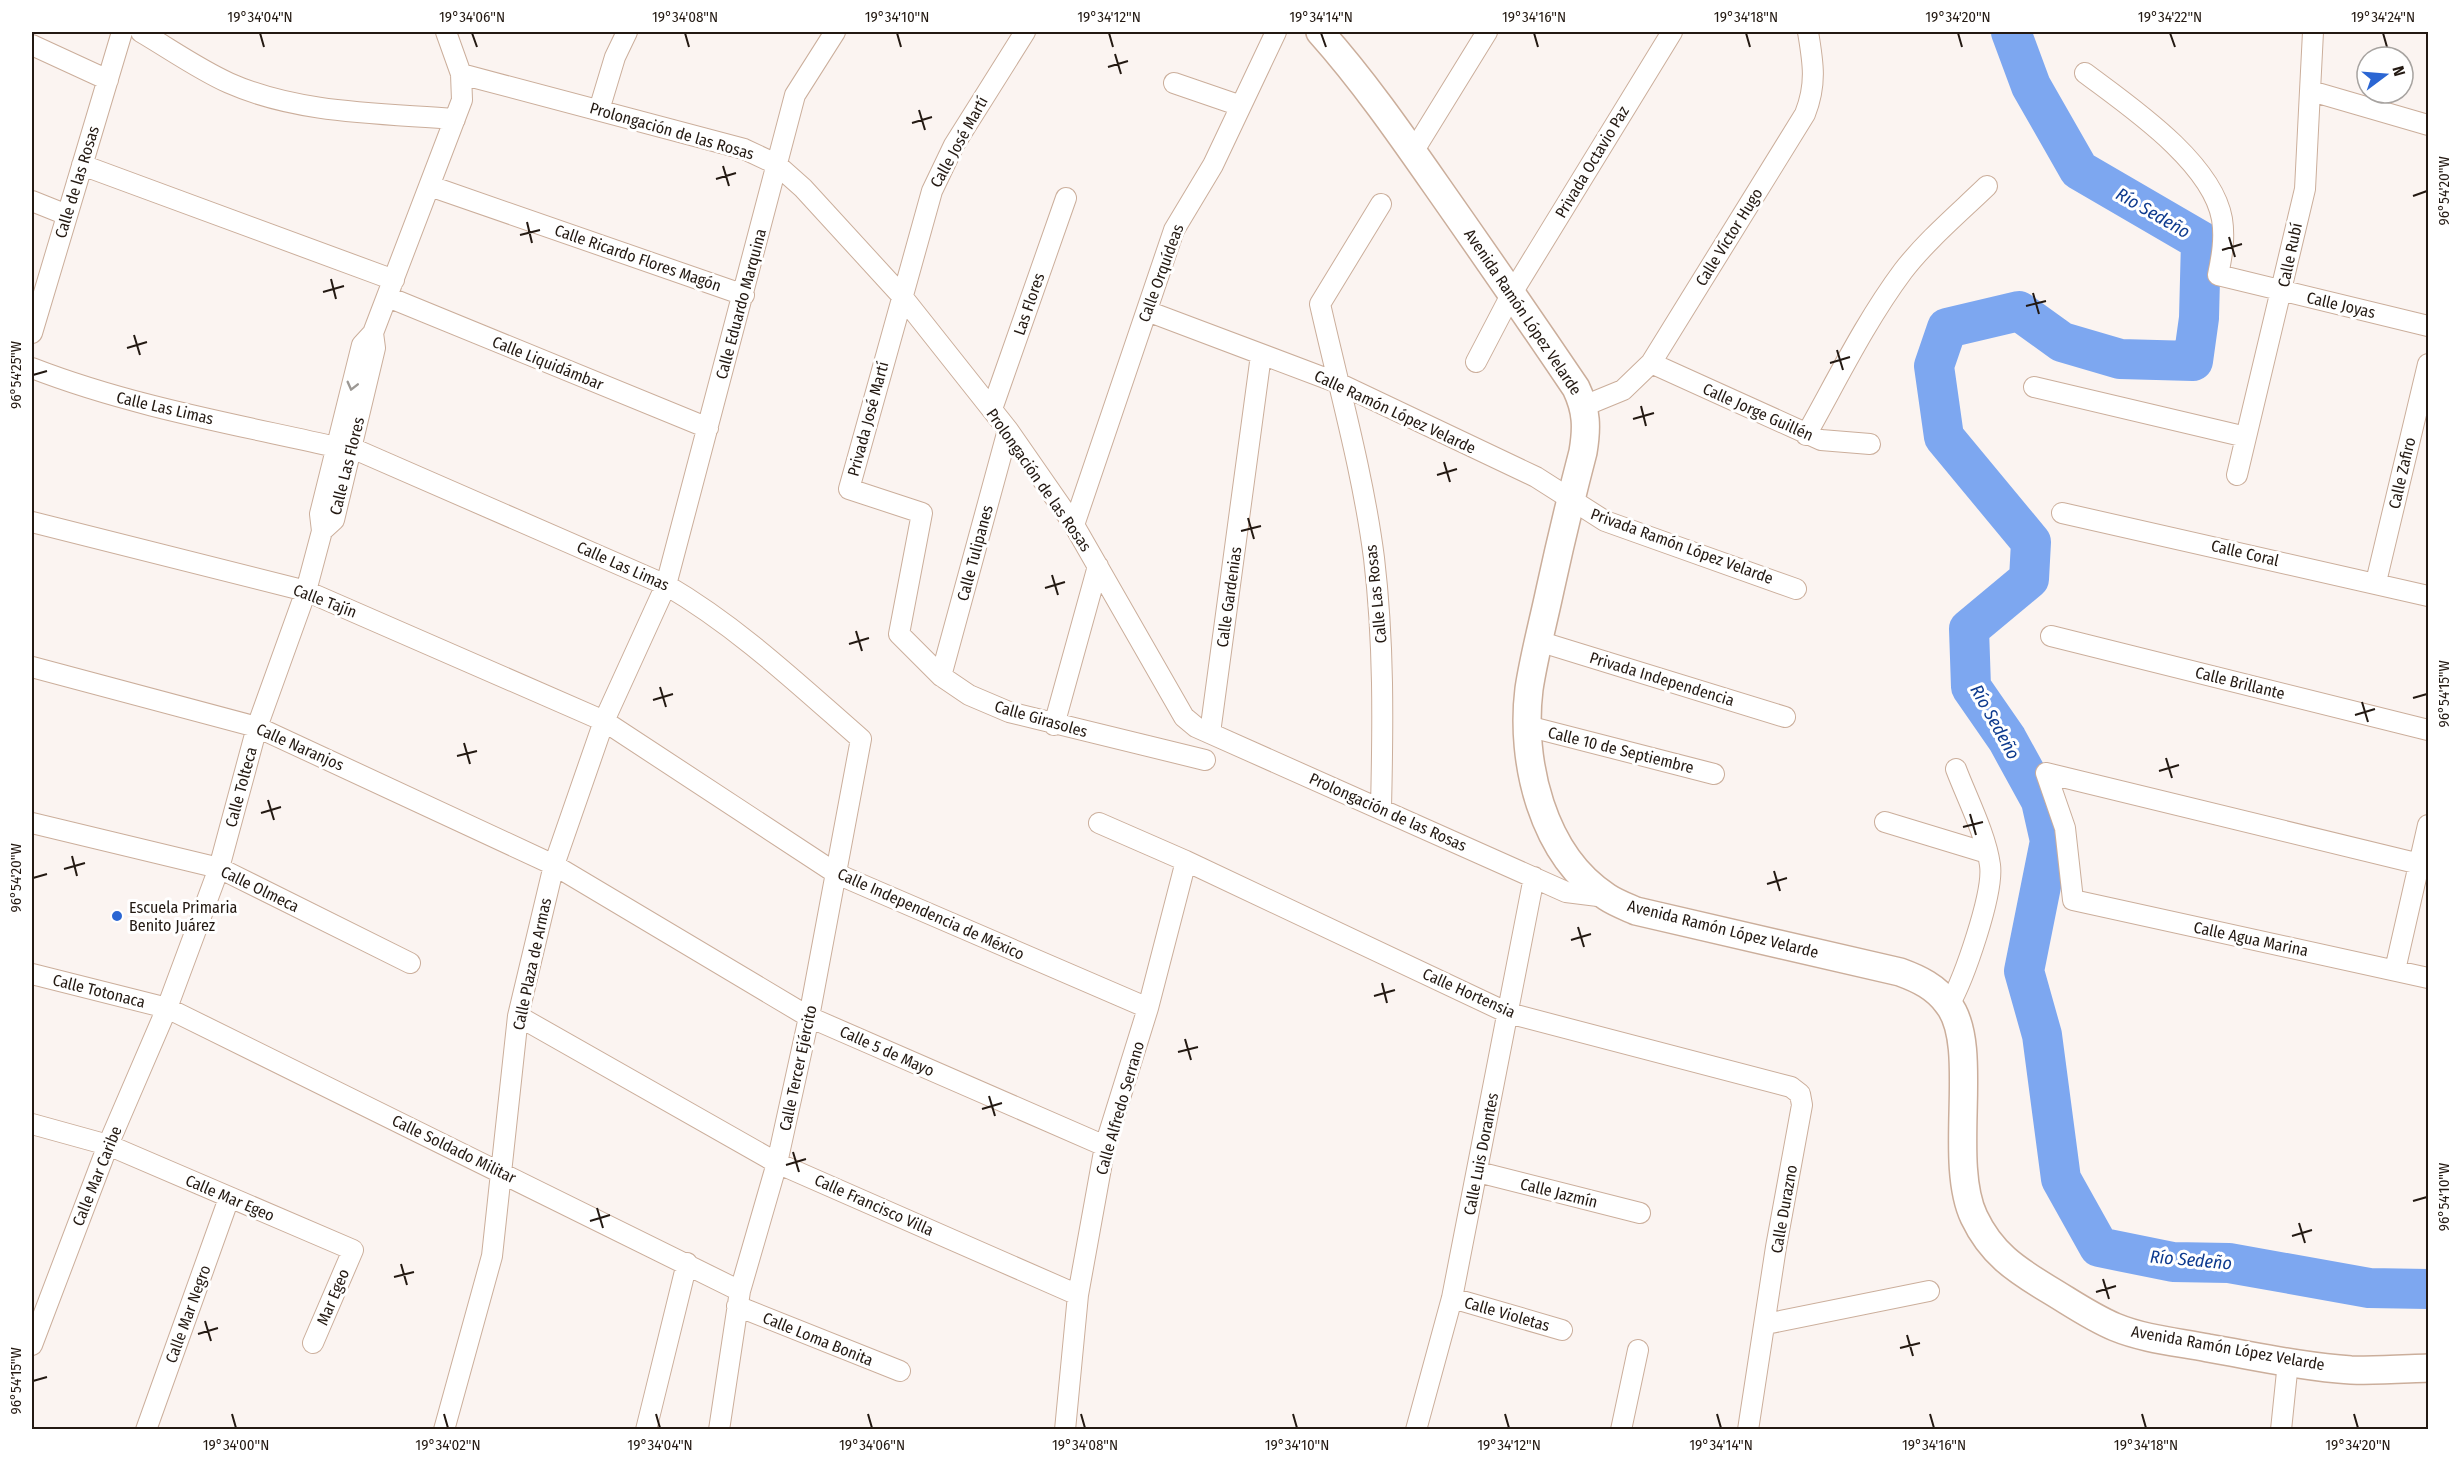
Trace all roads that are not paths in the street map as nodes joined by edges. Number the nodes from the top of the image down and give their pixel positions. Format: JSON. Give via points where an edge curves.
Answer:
{"nodes":[{"id":1,"x":123,"y":32,"type":"edge"},
{"id":2,"x":141,"y":32,"type":"edge"},
{"id":3,"x":446,"y":32,"type":"edge"},
{"id":4,"x":627,"y":32,"type":"edge"},
{"id":5,"x":836,"y":32,"type":"edge"},
{"id":6,"x":1024,"y":32,"type":"edge"},
{"id":7,"x":1276,"y":32,"type":"edge"},
{"id":8,"x":1320,"y":32,"type":"edge"},
{"id":9,"x":1487,"y":32,"type":"edge"},
{"id":10,"x":1672,"y":32,"type":"edge"},
{"id":11,"x":1808,"y":32,"type":"edge"},
{"id":12,"x":2308,"y":34,"type":"edge"},
{"id":13,"x":32,"y":45,"type":"edge"},
{"id":14,"x":2085,"y":73,"type":"dead end"},
{"id":15,"x":461,"y":74,"type":"junction"},
{"id":16,"x":108,"y":80,"type":"junction"},
{"id":17,"x":1174,"y":83,"type":"dead end"},
{"id":18,"x":2311,"y":91,"type":"junction"},
{"id":19,"x":1241,"y":105,"type":"junction"},
{"id":20,"x":599,"y":110,"type":"junction"},
{"id":21,"x":455,"y":119,"type":"junction"},
{"id":22,"x":2428,"y":124,"type":"edge"},
{"id":23,"x":1413,"y":152,"type":"junction"},
{"id":24,"x":776,"y":164,"type":"junction"},
{"id":25,"x":82,"y":165,"type":"junction"},
{"id":26,"x":430,"y":186,"type":"junction"},
{"id":27,"x":1988,"y":186,"type":"dead end"},
{"id":28,"x":1066,"y":198,"type":"dead end"},
{"id":29,"x":32,"y":201,"type":"edge"},
{"id":30,"x":1381,"y":204,"type":"dead end"},
{"id":31,"x":67,"y":215,"type":"junction"},
{"id":32,"x":391,"y":289,"type":"junction"},
{"id":33,"x":2282,"y":292,"type":"junction"},
{"id":34,"x":1512,"y":293,"type":"junction"},
{"id":35,"x":744,"y":295,"type":"junction"},
{"id":36,"x":901,"y":295,"type":"junction"},
{"id":37,"x":1147,"y":311,"type":"junction"},
{"id":38,"x":2428,"y":326,"type":"edge"},
{"id":39,"x":32,"y":333,"type":"edge"},
{"id":40,"x":1261,"y":355,"type":"junction"},
{"id":41,"x":1476,"y":362,"type":"dead end"},
{"id":42,"x":1651,"y":363,"type":"junction"},
{"id":43,"x":2428,"y":364,"type":"edge"},
{"id":44,"x":32,"y":369,"type":"edge"},
{"id":45,"x":1338,"y":383,"type":"junction"},
{"id":46,"x":2034,"y":387,"type":"dead end"},
{"id":47,"x":1584,"y":406,"type":"junction"},
{"id":48,"x":992,"y":409,"type":"junction"},
{"id":49,"x":708,"y":428,"type":"junction"},
{"id":50,"x":1008,"y":430,"type":"junction"},
{"id":51,"x":1806,"y":435,"type":"junction"},
{"id":52,"x":2246,"y":437,"type":"junction"},
{"id":53,"x":1870,"y":444,"type":"dead end"},
{"id":54,"x":344,"y":447,"type":"junction"},
{"id":55,"x":2237,"y":475,"type":"dead end"},
{"id":56,"x":1570,"y":500,"type":"junction"},
{"id":57,"x":2062,"y":513,"type":"dead end"},
{"id":58,"x":32,"y":522,"type":"edge"},
{"id":59,"x":1074,"y":525,"type":"junction"},
{"id":60,"x":322,"y":531,"type":"joint"},
{"id":61,"x":1098,"y":566,"type":"junction"},
{"id":62,"x":2376,"y":582,"type":"junction"},
{"id":63,"x":666,"y":585,"type":"junction"},
{"id":64,"x":1796,"y":589,"type":"dead end"},
{"id":65,"x":306,"y":591,"type":"junction"},
{"id":66,"x":2428,"y":596,"type":"edge"},
{"id":67,"x":899,"y":634,"type":"joint"},
{"id":68,"x":2051,"y":636,"type":"dead end"},
{"id":69,"x":1538,"y":641,"type":"junction"},
{"id":70,"x":32,"y":667,"type":"edge"},
{"id":71,"x":941,"y":676,"type":"junction"},
{"id":72,"x":1785,"y":717,"type":"dead end"},
{"id":73,"x":604,"y":721,"type":"junction"},
{"id":74,"x":1054,"y":725,"type":"junction"},
{"id":75,"x":1527,"y":726,"type":"junction"},
{"id":76,"x":257,"y":727,"type":"junction"},
{"id":77,"x":2428,"y":730,"type":"edge"},
{"id":78,"x":1210,"y":733,"type":"junction"},
{"id":79,"x":861,"y":738,"type":"joint"},
{"id":80,"x":1205,"y":760,"type":"dead end"},
{"id":81,"x":1956,"y":769,"type":"dead end"},
{"id":82,"x":1714,"y":774,"type":"dead end"},
{"id":83,"x":1381,"y":808,"type":"junction"},
{"id":84,"x":1885,"y":822,"type":"dead end"},
{"id":85,"x":32,"y":823,"type":"edge"},
{"id":86,"x":1099,"y":823,"type":"dead end"},
{"id":87,"x":2428,"y":825,"type":"edge"},
{"id":88,"x":1987,"y":853,"type":"junction"},
{"id":89,"x":1186,"y":861,"type":"junction"},
{"id":90,"x":554,"y":865,"type":"junction"},
{"id":91,"x":2424,"y":865,"type":"edge"},
{"id":92,"x":219,"y":868,"type":"junction"},
{"id":93,"x":837,"y":874,"type":"junction"},
{"id":94,"x":1534,"y":877,"type":"junction"},
{"id":95,"x":1606,"y":897,"type":"junction"},
{"id":96,"x":410,"y":963,"type":"dead end"},
{"id":97,"x":2395,"y":970,"type":"junction"},
{"id":98,"x":32,"y":974,"type":"edge"},
{"id":99,"x":2428,"y":978,"type":"edge"},
{"id":100,"x":1950,"y":1005,"type":"junction"},
{"id":101,"x":167,"y":1008,"type":"junction"},
{"id":102,"x":1148,"y":1008,"type":"junction"},
{"id":103,"x":1508,"y":1013,"type":"junction"},
{"id":104,"x":518,"y":1016,"type":"junction"},
{"id":105,"x":809,"y":1017,"type":"junction"},
{"id":106,"x":1800,"y":1094,"type":"joint"},
{"id":107,"x":32,"y":1124,"type":"edge"},
{"id":108,"x":108,"y":1146,"type":"junction"},
{"id":109,"x":1105,"y":1146,"type":"junction"},
{"id":110,"x":777,"y":1163,"type":"junction"},
{"id":111,"x":501,"y":1172,"type":"junction"},
{"id":112,"x":1478,"y":1172,"type":"junction"},
{"id":113,"x":230,"y":1198,"type":"junction"},
{"id":114,"x":1640,"y":1213,"type":"dead end"},
{"id":115,"x":352,"y":1250,"type":"joint"},
{"id":116,"x":687,"y":1263,"type":"junction"},
{"id":117,"x":1929,"y":1291,"type":"dead end"},
{"id":118,"x":1078,"y":1295,"type":"junction"},
{"id":119,"x":1452,"y":1298,"type":"junction"},
{"id":120,"x":738,"y":1299,"type":"junction"},
{"id":121,"x":1766,"y":1324,"type":"junction"},
{"id":122,"x":1562,"y":1330,"type":"dead end"},
{"id":123,"x":313,"y":1343,"type":"dead end"},
{"id":124,"x":32,"y":1345,"type":"edge"},
{"id":125,"x":1638,"y":1350,"type":"dead end"},
{"id":126,"x":2288,"y":1362,"type":"junction"},
{"id":127,"x":2428,"y":1368,"type":"edge"},
{"id":128,"x":900,"y":1371,"type":"dead end"},
{"id":129,"x":146,"y":1430,"type":"edge"},
{"id":130,"x":444,"y":1430,"type":"edge"},
{"id":131,"x":646,"y":1430,"type":"edge"},
{"id":132,"x":719,"y":1430,"type":"edge"},
{"id":133,"x":1065,"y":1430,"type":"edge"},
{"id":134,"x":1416,"y":1430,"type":"edge"},
{"id":135,"x":1621,"y":1430,"type":"edge"},
{"id":136,"x":1748,"y":1430,"type":"edge"},
{"id":137,"x":2281,"y":1430,"type":"edge"}],
"edges":[{"from":1,"to":16,"type":"street","name":"Calle de las Rosas"},
{"from":2,"to":21,"type":"street","via":[[230,83],[278,99],[335,110]]},
{"from":3,"to":15,"type":"street"},
{"from":4,"to":20,"type":"street"},
{"from":5,"to":24,"type":"street","name":"Calle Eduardo Marquina","via":[[795,95]]},
{"from":6,"to":36,"type":"street","name":"Calle José Martí","via":[[942,167]]},
{"from":7,"to":19,"type":"street","name":"Calle Orquídeas"},
{"from":8,"to":23,"type":"main road","name":"Avenida Ramón López Velarde"},
{"from":9,"to":23,"type":"street"},
{"from":10,"to":34,"type":"street","name":"Privada Octavio Paz"},
{"from":11,"to":42,"type":"street","name":"Calle Víctor Hugo","via":[[1815,72],[1806,114]]},
{"from":12,"to":18,"type":"street","name":"Calle Rubí"},
{"from":13,"to":16,"type":"street"},
{"from":14,"to":33,"type":"street","name":"Calle Joyas","via":[[2150,122],[2201,174],[2222,218],[2224,243],[2218,275]]},
{"from":15,"to":20,"type":"street","name":"Prolongación de las Rosas"},
{"from":15,"to":21,"type":"street","name":"Calle Las Flores","via":[[463,88]]},
{"from":16,"to":25,"type":"street","name":"Calle de las Rosas"},
{"from":17,"to":19,"type":"street"},
{"from":18,"to":22,"type":"street"},
{"from":18,"to":33,"type":"street","name":"Calle Rubí","via":[[2305,189]]},
{"from":19,"to":37,"type":"street","name":"Calle Orquídeas","via":[[1213,165],[1174,230]]},
{"from":20,"to":24,"type":"street","name":"Prolongación de las Rosas","via":[[744,149]]},
{"from":21,"to":26,"type":"street","name":"Calle Las Flores"},
{"from":23,"to":34,"type":"main road","name":"Avenida Ramón López Velarde"},
{"from":24,"to":35,"type":"street","name":"Calle Eduardo Marquina"},
{"from":24,"to":36,"type":"street","name":"Prolongación de las Rosas"},
{"from":25,"to":31,"type":"street","name":"Calle de las Rosas"},
{"from":25,"to":32,"type":"street","name":"Calle Liquidámbar"},
{"from":26,"to":32,"type":"street","name":"Calle Las Flores"},
{"from":26,"to":35,"type":"street","name":"Calle Ricardo Flores Magón"},
{"from":27,"to":51,"type":"street","via":[[1904,270],[1873,315]]},
{"from":28,"to":48,"type":"street","name":"Las Flores"},
{"from":29,"to":31,"type":"street"},
{"from":30,"to":45,"type":"street","name":"Calle Las Rosas","via":[[1320,304]]},
{"from":31,"to":39,"type":"street","name":"Calle de las Rosas"},
{"from":32,"to":49,"type":"street","name":"Calle Liquidámbar"},
{"from":32,"to":54,"type":"street","name":"Calle Las Flores","via":[[374,333],[362,345]]},
{"from":33,"to":38,"type":"street","name":"Calle Joyas"},
{"from":33,"to":52,"type":"street","name":"Calle Rubí"},
{"from":34,"to":41,"type":"street","name":"Privada Octavio Paz"},
{"from":34,"to":47,"type":"main road","name":"Avenida Ramón López Velarde"},
{"from":35,"to":49,"type":"street","name":"Calle Eduardo Marquina"},
{"from":36,"to":48,"type":"street","name":"Prolongación de las Rosas"},
{"from":36,"to":67,"type":"street","name":"Privada José Martí","via":[[849,489],[922,513]]},
{"from":37,"to":40,"type":"street","name":"Calle Ramón López Velarde"},
{"from":37,"to":59,"type":"street","name":"Calle Orquídeas"},
{"from":40,"to":45,"type":"street","name":"Calle Ramón López Velarde"},
{"from":40,"to":78,"type":"street","name":"Calle Gardenias"},
{"from":42,"to":47,"type":"street","name":"Calle Víctor Hugo","via":[[1623,390]]},
{"from":42,"to":51,"type":"street","name":"Calle Jorge Guillén"},
{"from":43,"to":62,"type":"street","name":"Calle Zafiro"},
{"from":44,"to":54,"type":"street","name":"Calle Las Limas","via":[[130,401]]},
{"from":45,"to":56,"type":"street","name":"Calle Ramón López Velarde","via":[[1536,477]]},
{"from":45,"to":83,"type":"street","name":"Calle Las Rosas","via":[[1373,556],[1382,644]]},
{"from":46,"to":52,"type":"street"},
{"from":47,"to":56,"type":"main road","name":"Avenida Ramón López Velarde","via":[[1587,430]]},
{"from":48,"to":50,"type":"street","name":"Prolongación de las Rosas"},
{"from":49,"to":63,"type":"street","name":"Calle Eduardo Marquina"},
{"from":50,"to":59,"type":"street","name":"Prolongación de las Rosas"},
{"from":50,"to":71,"type":"street","name":"Calle Tulipanes"},
{"from":51,"to":53,"type":"street","name":"Calle Jorge Guillén"},
{"from":52,"to":55,"type":"street","name":"Calle Rubí"},
{"from":54,"to":60,"type":"street","name":"Calle Las Flores","via":[[320,514]]},
{"from":54,"to":63,"type":"street","name":"Calle Las Limas"},
{"from":56,"to":64,"type":"street","name":"Privada Ramón López Velarde","via":[[1605,521]]},
{"from":56,"to":69,"type":"main road","name":"Avenida Ramón López Velarde"},
{"from":57,"to":62,"type":"street","name":"Calle Coral"},
{"from":58,"to":65,"type":"street","name":"Calle Tajín"},
{"from":59,"to":61,"type":"street","name":"Prolongación de las Rosas"},
{"from":60,"to":65,"type":"street","name":"Calle Tolteca"},
{"from":61,"to":74,"type":"street"},
{"from":61,"to":78,"type":"street","name":"Prolongación de las Rosas","via":[[1175,704],[1196,727]]},
{"from":62,"to":66,"type":"street","name":"Calle Coral"},
{"from":63,"to":73,"type":"street","name":"Calle Plaza de Armas"},
{"from":63,"to":79,"type":"street","name":"Calle Las Limas","via":[[708,609],[743,636]]},
{"from":65,"to":73,"type":"street","name":"Calle Tajín"},
{"from":65,"to":76,"type":"street","name":"Calle Tolteca"},
{"from":67,"to":71,"type":"street","name":"Calle Girasoles"},
{"from":68,"to":77,"type":"street","name":"Calle Brillante"},
{"from":69,"to":72,"type":"street","name":"Privada Independencia"},
{"from":69,"to":75,"type":"main road","name":"Avenida Ramón López Velarde"},
{"from":70,"to":76,"type":"street","name":"Calle Naranjos"},
{"from":71,"to":74,"type":"street","name":"Calle Girasoles","via":[[969,695]]},
{"from":73,"to":90,"type":"street","name":"Calle Plaza de Armas"},
{"from":73,"to":93,"type":"street","name":"Calle Independencia de México"},
{"from":74,"to":80,"type":"street","name":"Calle Girasoles"},
{"from":75,"to":82,"type":"street","name":"Calle 10 de Septiembre"},
{"from":75,"to":95,"type":"main road","name":"Avenida Ramón López Velarde","via":[[1530,764],[1548,823],[1580,872]]},
{"from":76,"to":90,"type":"street","name":"Calle Naranjos"},
{"from":76,"to":92,"type":"street","name":"Calle Tolteca"},
{"from":78,"to":83,"type":"street","name":"Prolongación de las Rosas"},
{"from":79,"to":93,"type":"street","name":"Calle Tercer Ejército"},
{"from":81,"to":88,"type":"street"},
{"from":83,"to":94,"type":"street","name":"Prolongación de las Rosas"},
{"from":84,"to":88,"type":"street"},
{"from":85,"to":92,"type":"street","name":"Calle Olmeca"},
{"from":86,"to":89,"type":"street","name":"Calle Hortensia"},
{"from":87,"to":91,"type":"street"},
{"from":88,"to":100,"type":"street","via":[[1990,881],[1964,978]]},
{"from":89,"to":102,"type":"street","name":"Calle Alfredo Serrano"},
{"from":89,"to":103,"type":"street","name":"Calle Hortensia"},
{"from":90,"to":104,"type":"street","name":"Calle Plaza de Armas"},
{"from":90,"to":105,"type":"street","name":"Calle 5 de Mayo"},
{"from":91,"to":97,"type":"street"},
{"from":91,"to":97,"type":"street","name":"Calle Agua Marina","via":[[2046,773],[2065,828],[2073,900]]},
{"from":92,"to":96,"type":"street","name":"Calle Olmeca"},
{"from":92,"to":101,"type":"street","name":"Calle Tolteca"},
{"from":93,"to":102,"type":"street","name":"Calle Independencia de México"},
{"from":93,"to":105,"type":"street","name":"Calle Tercer Ejército"},
{"from":94,"to":95,"type":"street","name":"Prolongación de las Rosas","via":[[1566,892]]},
{"from":94,"to":103,"type":"street","name":"Calle Luis Dorantes"},
{"from":95,"to":100,"type":"main road","name":"Avenida Ramón López Velarde","via":[[1636,911],[1900,972],[1936,990]]},
{"from":97,"to":99,"type":"street","name":"Calle Agua Marina"},
{"from":98,"to":101,"type":"street","name":"Calle Totonaca"},
{"from":100,"to":126,"type":"main road","name":"Avenida Ramón López Velarde","via":[[1961,1040],[1966,1194],[1988,1242],[2010,1266],[2116,1327],[2147,1337]]},
{"from":101,"to":108,"type":"street","name":"Calle Mar Caribe"},
{"from":101,"to":111,"type":"street","name":"Calle Soldado Militar"},
{"from":102,"to":109,"type":"street","name":"Calle Alfredo Serrano"},
{"from":103,"to":106,"type":"street","name":"Calle Hortensia","via":[[1791,1087]]},
{"from":103,"to":112,"type":"street","name":"Calle Luis Dorantes"},
{"from":104,"to":110,"type":"street","name":"Calle Francisco Villa"},
{"from":104,"to":111,"type":"street","name":"Calle Plaza de Armas"},
{"from":105,"to":109,"type":"street","name":"Calle 5 de Mayo"},
{"from":105,"to":110,"type":"street","name":"Calle Tercer Ejército"},
{"from":106,"to":121,"type":"street","name":"Calle Durazno","via":[[1802,1105]]},
{"from":107,"to":108,"type":"street","name":"Calle Mar Egeo"},
{"from":108,"to":113,"type":"street","name":"Calle Mar Egeo"},
{"from":108,"to":124,"type":"street","name":"Calle Mar Caribe"},
{"from":109,"to":118,"type":"street","name":"Calle Alfredo Serrano"},
{"from":110,"to":118,"type":"street","name":"Calle Francisco Villa"},
{"from":110,"to":120,"type":"street","name":"Calle Tercer Ejército"},
{"from":111,"to":116,"type":"street","name":"Calle Soldado Militar"},
{"from":111,"to":130,"type":"street","name":"Calle Plaza de Armas","via":[[492,1256]]},
{"from":112,"to":114,"type":"street","name":"Calle Jazmín"},
{"from":112,"to":119,"type":"street","name":"Calle Luis Dorantes"},
{"from":113,"to":115,"type":"street","name":"Calle Mar Egeo"},
{"from":113,"to":129,"type":"street","name":"Calle Mar Negro"},
{"from":115,"to":123,"type":"street","name":"Mar Egeo"},
{"from":116,"to":120,"type":"street","name":"Calle Soldado Militar"},
{"from":116,"to":131,"type":"street"},
{"from":117,"to":121,"type":"street"},
{"from":118,"to":133,"type":"street","name":"Calle Alfredo Serrano"},
{"from":119,"to":122,"type":"street","name":"Calle Violetas"},
{"from":119,"to":134,"type":"street","name":"Calle Luis Dorantes"},
{"from":120,"to":128,"type":"street","name":"Calle Loma Bonita"},
{"from":120,"to":132,"type":"street","name":"Calle Tercer Ejército"},
{"from":121,"to":136,"type":"street","name":"Calle Durazno"},
{"from":125,"to":135,"type":"street"},
{"from":126,"to":127,"type":"main road","name":"Avenida Ramón López Velarde","via":[[2350,1370]]},
{"from":126,"to":137,"type":"street"}]}
